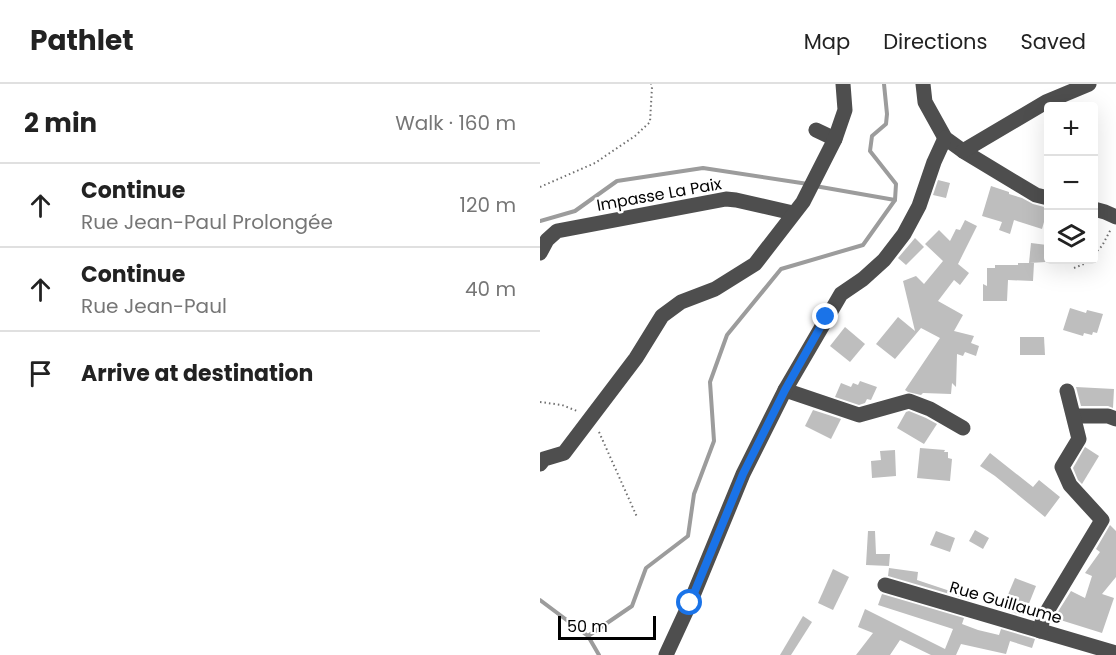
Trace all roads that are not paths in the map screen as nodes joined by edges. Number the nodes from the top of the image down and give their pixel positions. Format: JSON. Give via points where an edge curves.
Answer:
{"nodes":[{"id":1,"x":843,"y":84,"type":"edge"},
{"id":2,"x":923,"y":84,"type":"edge"},
{"id":3,"x":1089,"y":84,"type":"edge"},
{"id":4,"x":816,"y":130,"type":"dead end"},
{"id":5,"x":945,"y":138,"type":"junction"},
{"id":6,"x":835,"y":139,"type":"junction"},
{"id":7,"x":963,"y":152,"type":"junction"},
{"id":8,"x":1044,"y":197,"type":"edge"},
{"id":9,"x":1098,"y":210,"type":"edge"},
{"id":10,"x":793,"y":213,"type":"junction"},
{"id":11,"x":1116,"y":220,"type":"edge"},
{"id":12,"x":540,"y":253,"type":"edge"},
{"id":13,"x":785,"y":390,"type":"junction"},
{"id":14,"x":1067,"y":391,"type":"dead end"},
{"id":15,"x":1074,"y":416,"type":"junction"},
{"id":16,"x":1116,"y":419,"type":"edge"},
{"id":17,"x":963,"y":428,"type":"dead end"},
{"id":18,"x":540,"y":464,"type":"edge"},
{"id":19,"x":885,"y":585,"type":"dead end"},
{"id":20,"x":1040,"y":631,"type":"junction"},
{"id":21,"x":1116,"y":654,"type":"edge"},
{"id":22,"x":666,"y":655,"type":"edge"}],
"edges":[{"from":1,"to":6,"type":"street","via":[[845,110]]},
{"from":2,"to":5,"type":"street","via":[[925,102]]},
{"from":3,"to":7,"type":"street","via":[[1046,102]]},
{"from":4,"to":6,"type":"street"},
{"from":5,"to":7,"type":"street"},
{"from":5,"to":13,"type":"street","via":[[919,207],[904,234],[884,260],[841,294]]},
{"from":6,"to":10,"type":"street","via":[[804,202]]},
{"from":7,"to":8,"type":"street"},
{"from":9,"to":11,"type":"street"},
{"from":10,"to":12,"type":"street","name":"Impasse La Paix","via":[[726,199],[557,231]]},
{"from":10,"to":18,"type":"street","via":[[755,264],[662,316],[636,358],[564,453]]},
{"from":13,"to":17,"type":"street","via":[[859,415],[909,402]]},
{"from":13,"to":22,"type":"street","via":[[743,474]]},
{"from":14,"to":15,"type":"street"},
{"from":15,"to":16,"type":"street"},
{"from":15,"to":20,"type":"street","via":[[1079,439],[1062,467],[1070,485],[1102,520],[1043,618]]},
{"from":19,"to":20,"type":"street","name":"Rue Guillaume"},
{"from":20,"to":21,"type":"street","name":"Rue Guillaume"}]}
